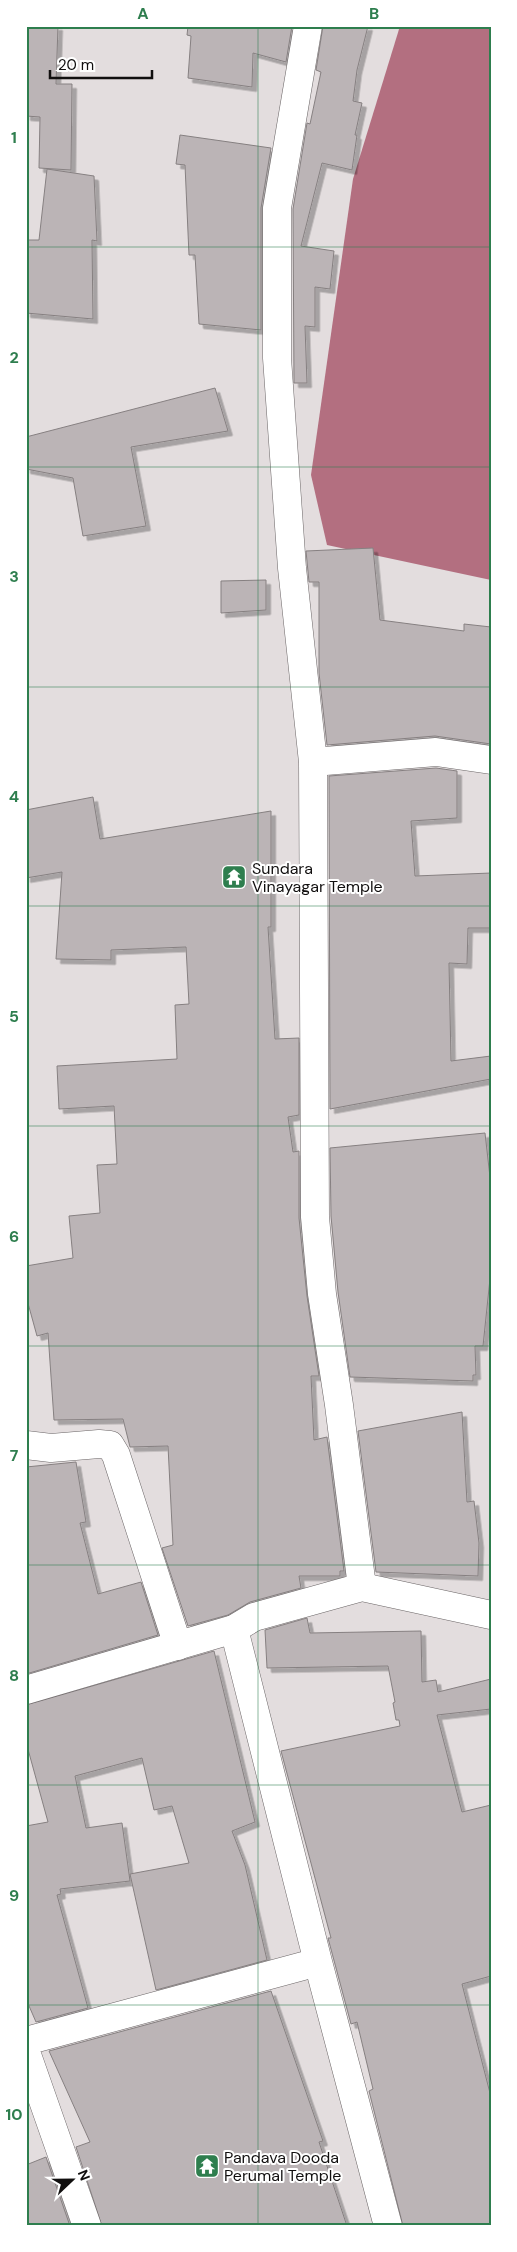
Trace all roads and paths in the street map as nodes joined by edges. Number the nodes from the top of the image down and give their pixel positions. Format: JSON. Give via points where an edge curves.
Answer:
{"nodes":[{"id":1,"x":308,"y":26,"type":"edge"},
{"id":2,"x":491,"y":760,"type":"edge"},
{"id":3,"x":313,"y":762,"type":"junction"},
{"id":4,"x":26,"y":1445,"type":"edge"},
{"id":5,"x":362,"y":1587,"type":"junction"},
{"id":6,"x":491,"y":1615,"type":"edge"},
{"id":7,"x":234,"y":1629,"type":"junction"},
{"id":8,"x":178,"y":1646,"type":"junction"},
{"id":9,"x":26,"y":1690,"type":"edge"},
{"id":10,"x":318,"y":1962,"type":"junction"},
{"id":11,"x":26,"y":2041,"type":"edge"},
{"id":12,"x":26,"y":2052,"type":"edge"},
{"id":13,"x":87,"y":2226,"type":"edge"},
{"id":14,"x":388,"y":2226,"type":"edge"}],
"edges":[{"from":1,"to":3,"type":"street","via":[[277,208],[277,358],[292,568]]},
{"from":2,"to":3,"type":"street","via":[[436,752]]},
{"from":3,"to":5,"type":"street","via":[[315,1217],[322,1294]]},
{"from":4,"to":8,"type":"street","via":[[51,1448],[110,1445]]},
{"from":5,"to":6,"type":"street"},
{"from":5,"to":7,"type":"street","via":[[254,1617]]},
{"from":7,"to":8,"type":"street"},
{"from":7,"to":10,"type":"street"},
{"from":8,"to":9,"type":"street"},
{"from":10,"to":11,"type":"street"},
{"from":10,"to":14,"type":"street"},
{"from":12,"to":13,"type":"street"}]}
